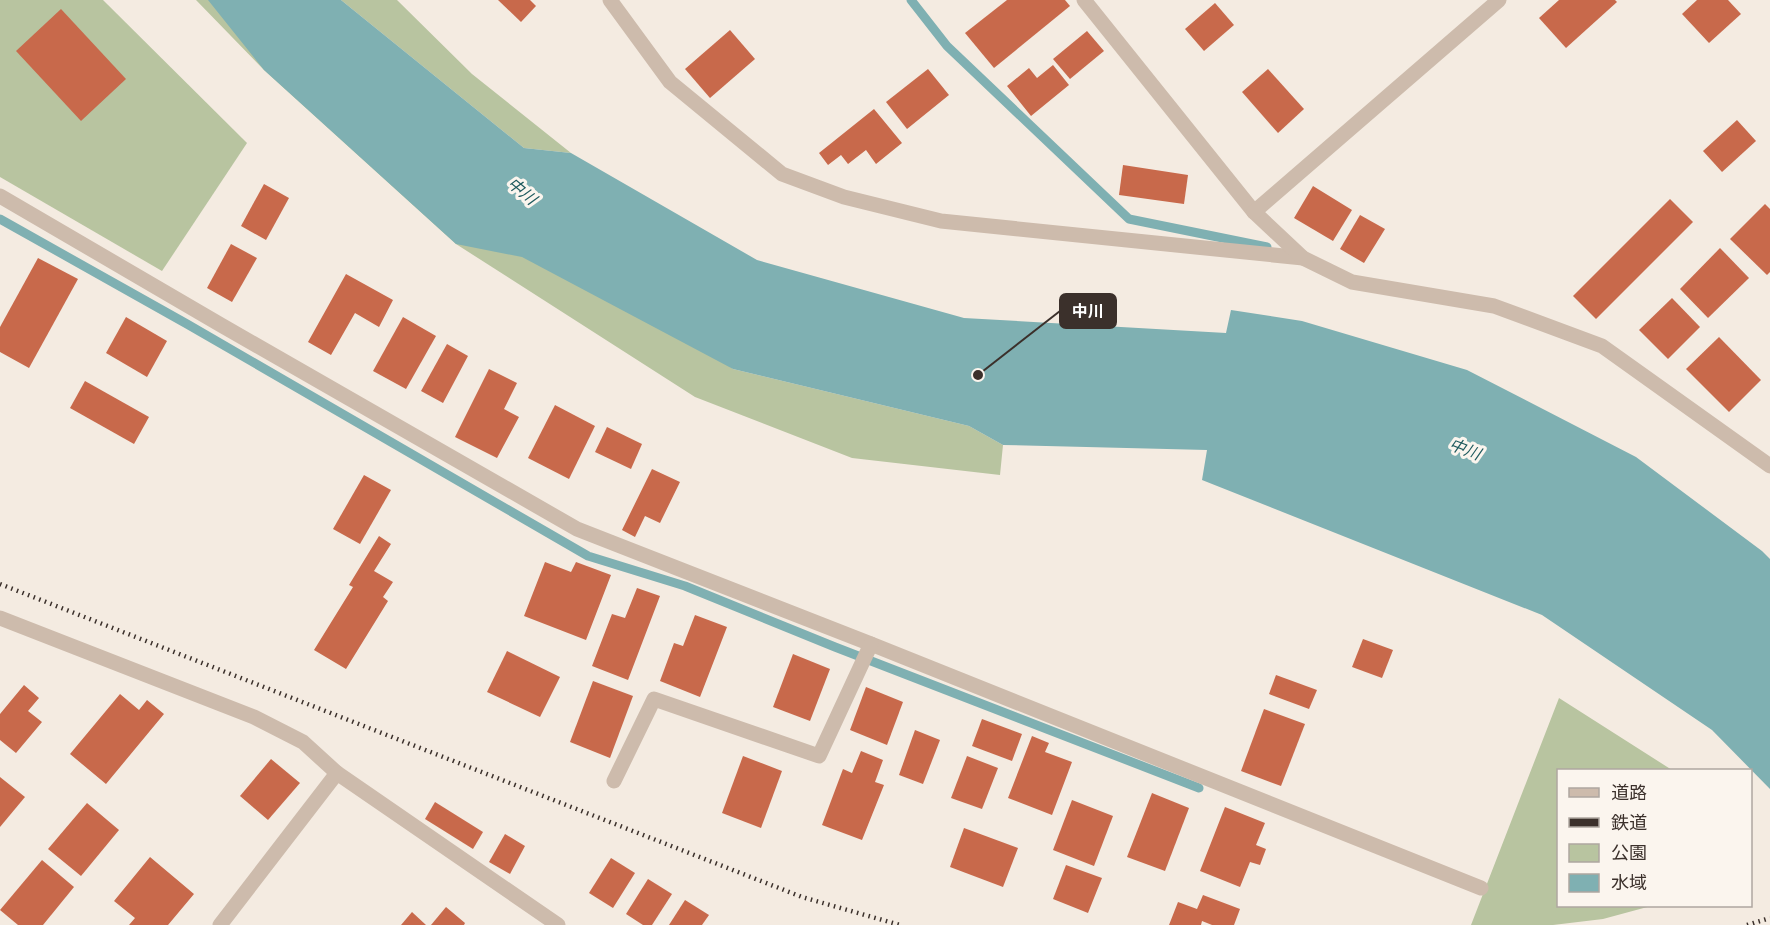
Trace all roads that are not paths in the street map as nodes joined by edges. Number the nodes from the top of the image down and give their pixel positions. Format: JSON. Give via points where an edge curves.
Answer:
{"nodes":[{"id":1,"x":610,"y":0,"type":"edge"},
{"id":2,"x":1084,"y":0,"type":"edge"},
{"id":3,"x":1499,"y":0,"type":"edge"},
{"id":4,"x":0,"y":196,"type":"edge"},
{"id":5,"x":1254,"y":212,"type":"junction"},
{"id":6,"x":1303,"y":258,"type":"junction"},
{"id":7,"x":1770,"y":466,"type":"edge"},
{"id":8,"x":0,"y":618,"type":"edge"},
{"id":9,"x":871,"y":644,"type":"junction"},
{"id":10,"x":338,"y":773,"type":"junction"},
{"id":11,"x":614,"y":781,"type":"dead end"},
{"id":12,"x":1481,"y":888,"type":"dead end"},
{"id":13,"x":220,"y":925,"type":"edge"},
{"id":14,"x":558,"y":925,"type":"edge"}],
"edges":[{"from":1,"to":6,"type":"street","via":[[670,82],[782,174],[844,197],[941,221]]},
{"from":2,"to":5,"type":"street"},
{"from":3,"to":5,"type":"street"},
{"from":4,"to":9,"type":"street","via":[[577,529]]},
{"from":5,"to":6,"type":"street"},
{"from":6,"to":7,"type":"street","via":[[1352,282],[1494,306],[1602,346]]},
{"from":8,"to":10,"type":"street","via":[[254,717],[303,742]]},
{"from":9,"to":11,"type":"street","via":[[819,756],[654,699]]},
{"from":9,"to":12,"type":"street"},
{"from":10,"to":13,"type":"street"},
{"from":10,"to":14,"type":"street"}]}
